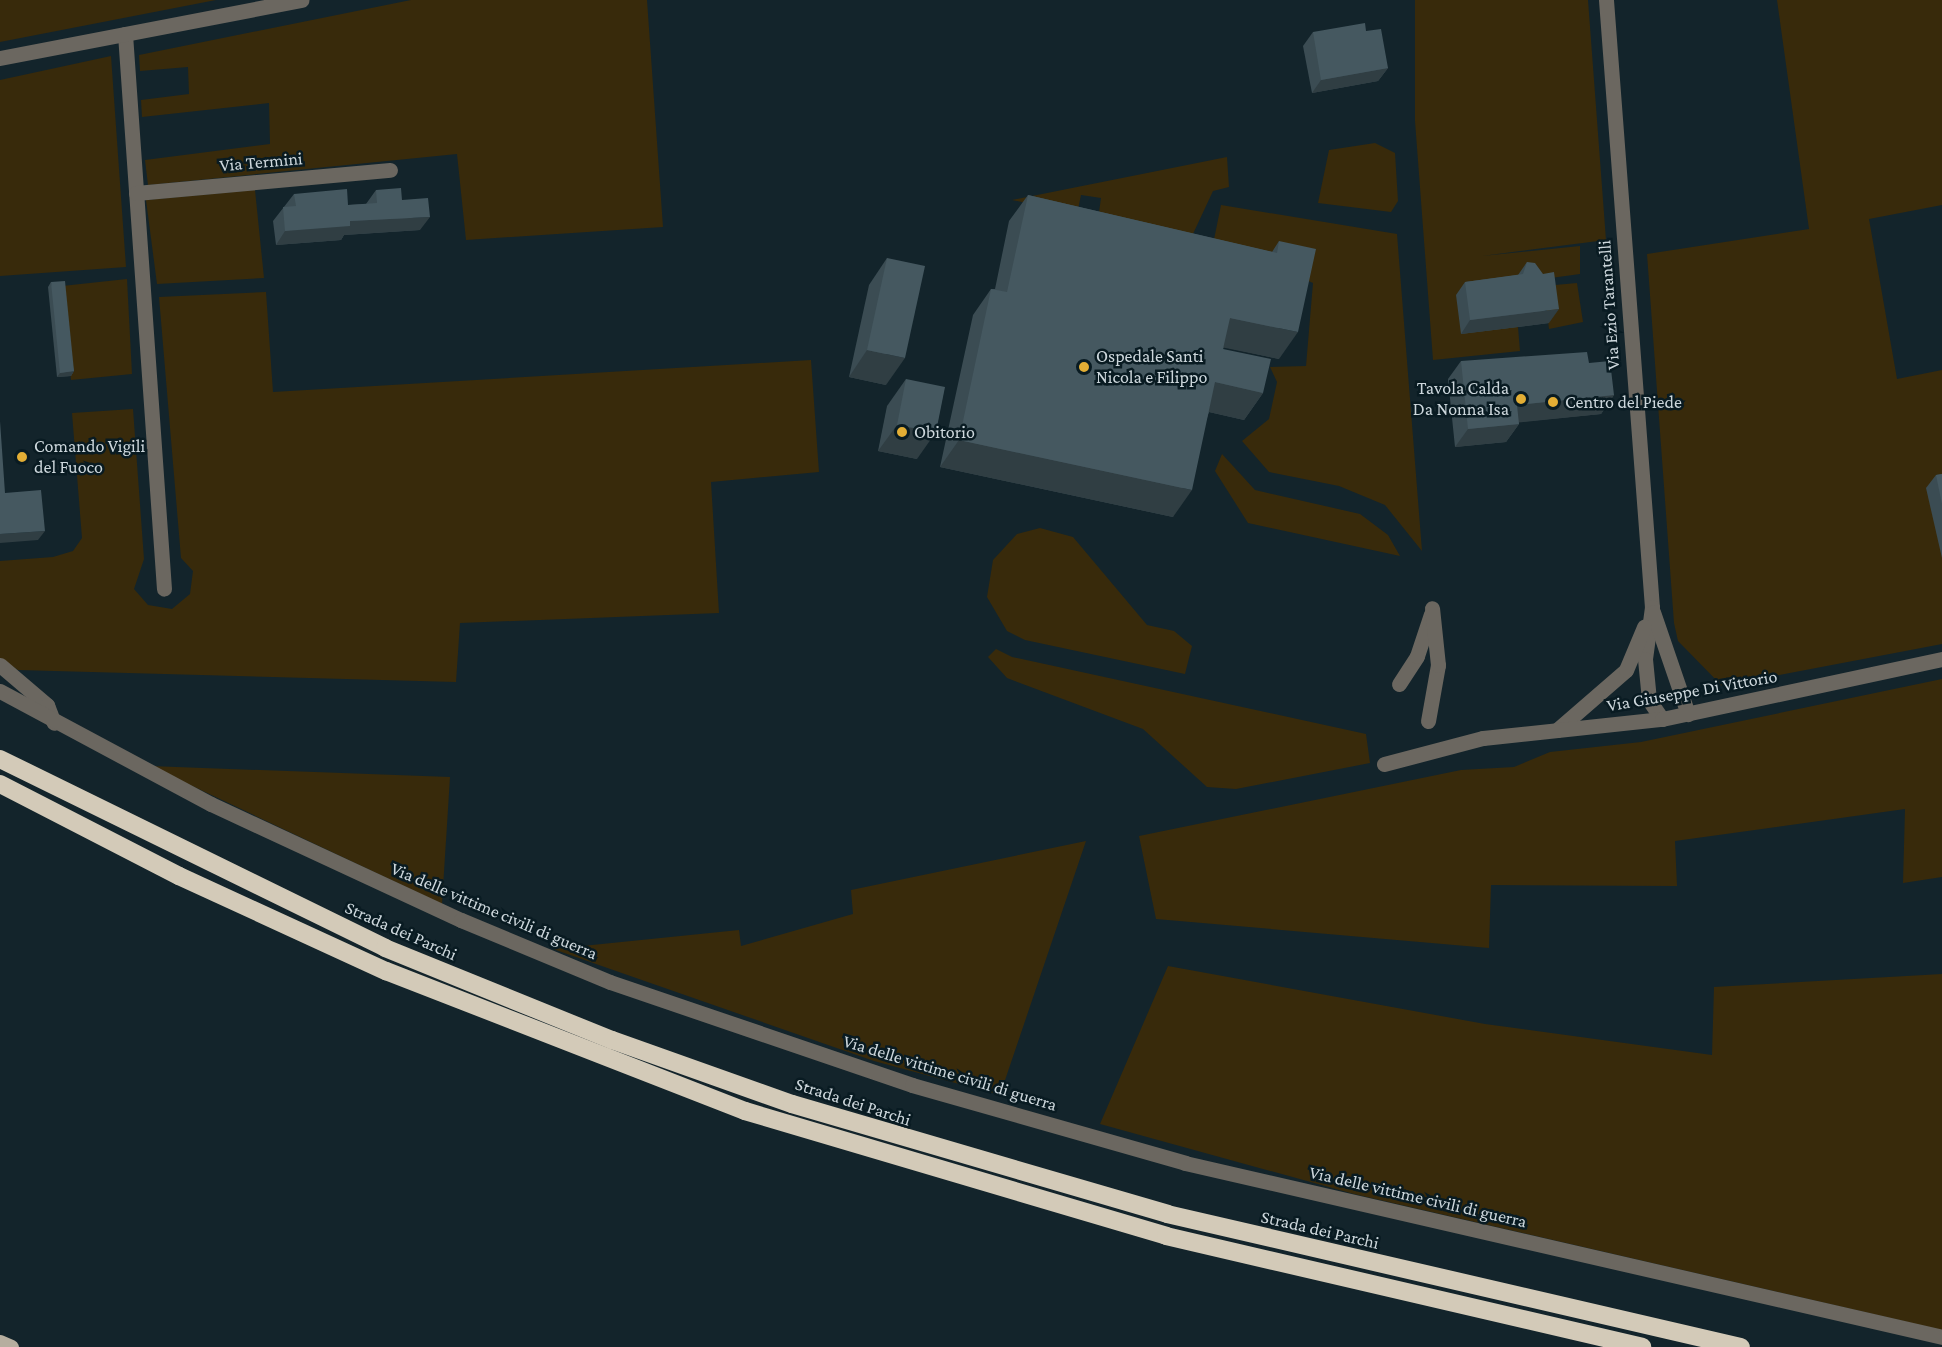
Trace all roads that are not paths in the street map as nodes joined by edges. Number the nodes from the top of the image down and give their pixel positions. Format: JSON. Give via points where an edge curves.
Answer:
{"nodes":[{"id":1,"x":301,"y":0,"type":"edge"},
{"id":2,"x":1606,"y":0,"type":"edge"},
{"id":3,"x":124,"y":34,"type":"junction"},
{"id":4,"x":0,"y":58,"type":"edge"},
{"id":5,"x":390,"y":170,"type":"dead end"},
{"id":6,"x":136,"y":193,"type":"junction"},
{"id":7,"x":164,"y":589,"type":"dead end"},
{"id":8,"x":1652,"y":608,"type":"junction"},
{"id":9,"x":1942,"y":659,"type":"edge"},
{"id":10,"x":0,"y":665,"type":"edge"},
{"id":11,"x":1399,"y":684,"type":"dead end"},
{"id":12,"x":0,"y":691,"type":"edge"},
{"id":13,"x":1689,"y":714,"type":"junction"},
{"id":14,"x":1662,"y":719,"type":"junction"},
{"id":15,"x":1428,"y":721,"type":"dead end"},
{"id":16,"x":54,"y":723,"type":"junction"},
{"id":17,"x":1557,"y":730,"type":"junction"},
{"id":18,"x":0,"y":759,"type":"edge"},
{"id":19,"x":1384,"y":764,"type":"dead end"},
{"id":20,"x":0,"y":783,"type":"edge"},
{"id":21,"x":1942,"y":1337,"type":"edge"},
{"id":22,"x":0,"y":1342,"type":"edge"},
{"id":23,"x":11,"y":1347,"type":"edge"},
{"id":24,"x":1642,"y":1347,"type":"edge"},
{"id":25,"x":1741,"y":1347,"type":"edge"}],
"edges":[{"from":1,"to":3,"type":"street"},
{"from":2,"to":8,"type":"street","name":"Via Ezio Tarantelli"},
{"from":3,"to":4,"type":"street"},
{"from":3,"to":6,"type":"street"},
{"from":5,"to":6,"type":"street","name":"Via Termini"},
{"from":6,"to":7,"type":"street"},
{"from":8,"to":13,"type":"street"},
{"from":8,"to":14,"type":"street","via":[[1645,659],[1649,700]]},
{"from":8,"to":17,"type":"street","via":[[1626,670]]},
{"from":9,"to":13,"type":"street","name":"Via Giuseppe Di Vittorio"},
{"from":10,"to":16,"type":"street","via":[[47,705]]},
{"from":11,"to":15,"type":"street","via":[[1417,656],[1432,608],[1438,665]]},
{"from":12,"to":16,"type":"street","name":"Via delle vittime civili di guerra"},
{"from":13,"to":14,"type":"street","name":"Via Giuseppe Di Vittorio"},
{"from":14,"to":17,"type":"street","name":"Via Giuseppe Di Vittorio"},
{"from":16,"to":21,"type":"street","name":"Via delle vittime civili di guerra","via":[[211,804],[472,925],[609,982],[912,1085],[1185,1163]]},
{"from":17,"to":19,"type":"street","name":"Via Giuseppe Di Vittorio","via":[[1445,745]]},
{"from":18,"to":25,"type":"highway","name":"Strada dei Parchi","via":[[385,948],[612,1040],[792,1104],[1167,1214]]},
{"from":20,"to":24,"type":"highway","via":[[179,876],[386,971],[745,1111],[1166,1236]]},
{"from":22,"to":23,"type":"main road"}]}
